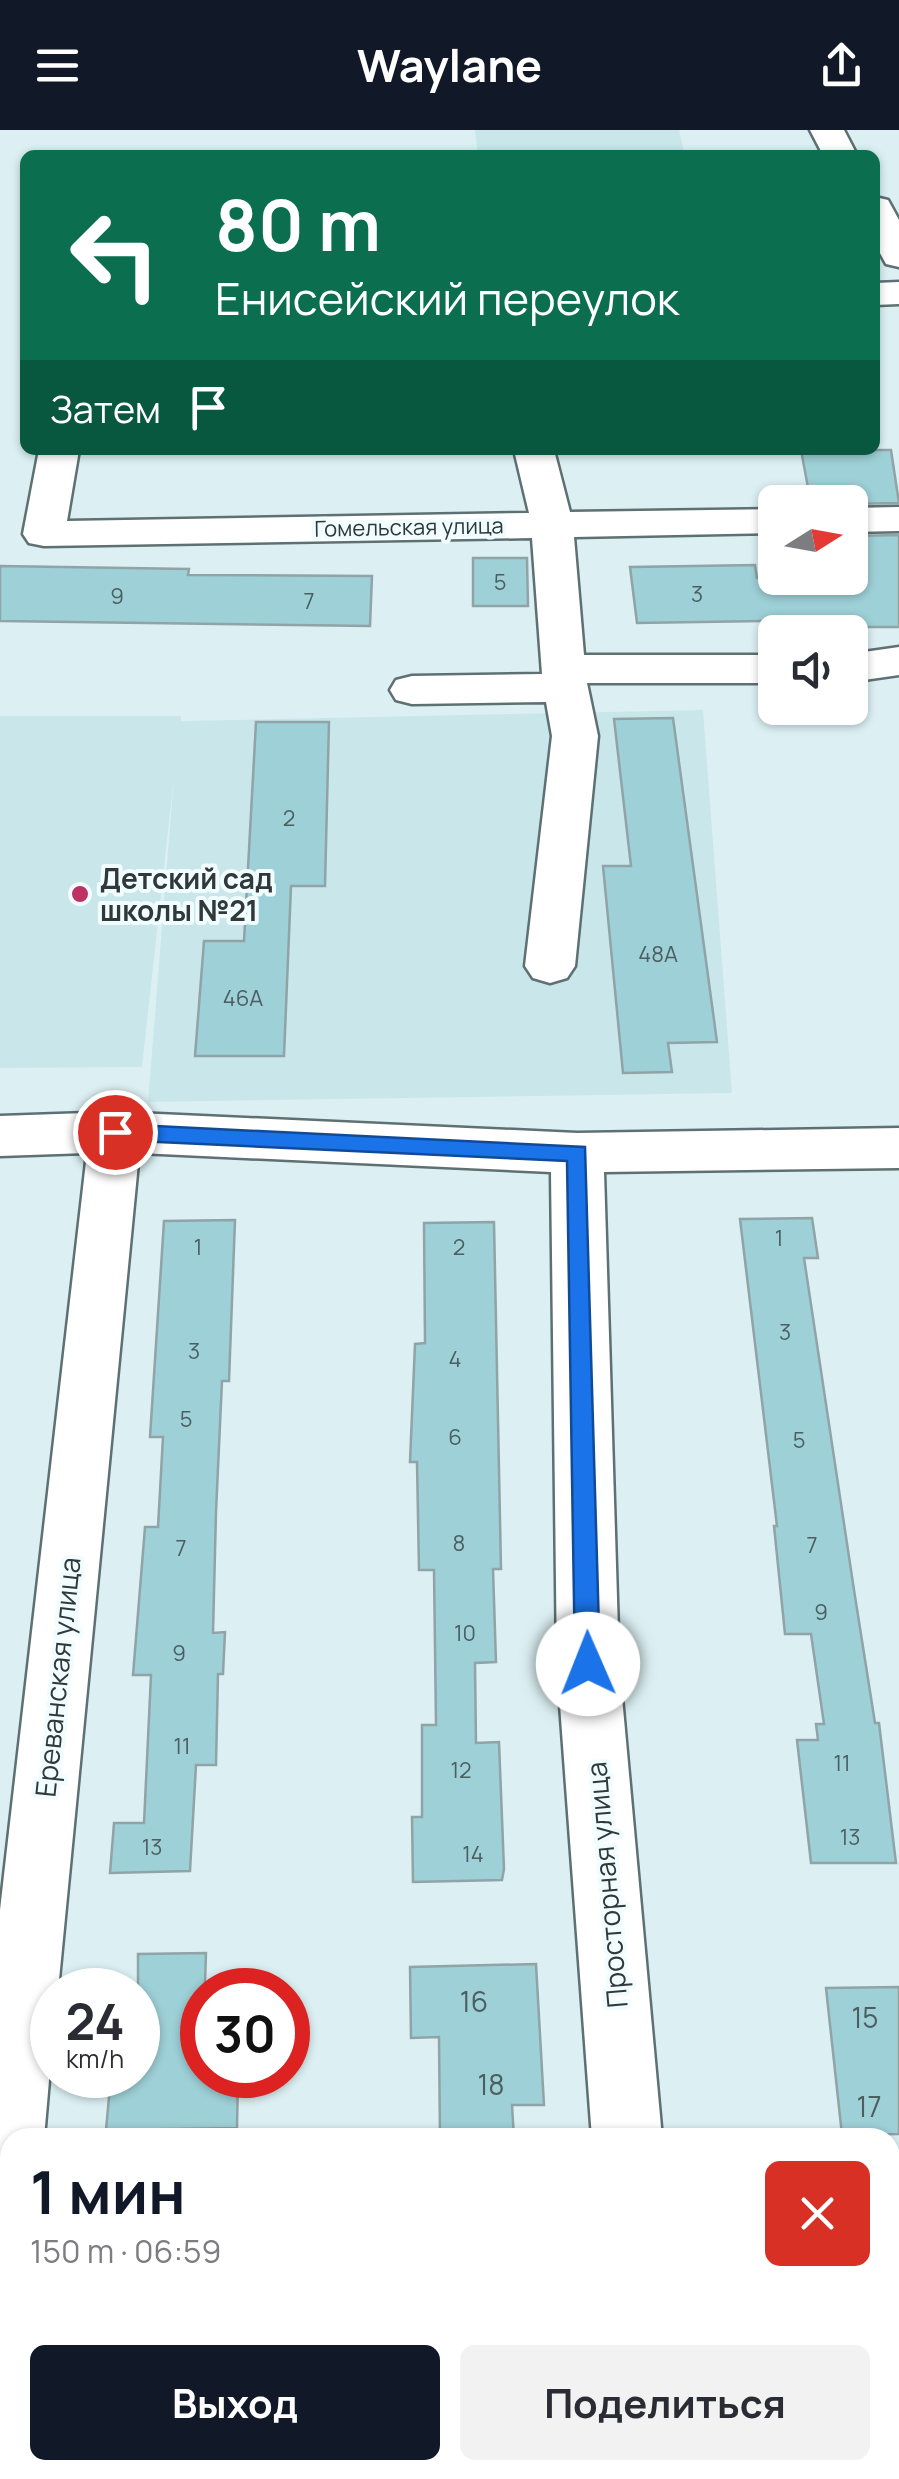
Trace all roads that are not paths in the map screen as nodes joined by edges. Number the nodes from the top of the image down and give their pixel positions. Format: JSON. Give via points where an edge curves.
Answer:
{"nodes":[{"id":1,"x":880,"y":218,"type":"edge"},
{"id":2,"x":899,"y":256,"type":"edge"},
{"id":3,"x":57,"y":455,"type":"edge"},
{"id":4,"x":535,"y":455,"type":"edge"},
{"id":5,"x":899,"y":519,"type":"edge"},
{"id":6,"x":868,"y":520,"type":"edge"},
{"id":7,"x":758,"y":521,"type":"edge"},
{"id":8,"x":552,"y":524,"type":"junction"},
{"id":9,"x":899,"y":661,"type":"edge"},
{"id":10,"x":868,"y":665,"type":"edge"},
{"id":11,"x":758,"y":669,"type":"edge"},
{"id":12,"x":565,"y":679,"type":"junction"},
{"id":13,"x":412,"y":690,"type":"dead end"},
{"id":14,"x":550,"y":966,"type":"dead end"},
{"id":15,"x":115,"y":1132,"type":"junction"},
{"id":16,"x":0,"y":1136,"type":"edge"},
{"id":17,"x":899,"y":1148,"type":"edge"},
{"id":18,"x":577,"y":1153,"type":"junction"},
{"id":19,"x":10,"y":2128,"type":"edge"},
{"id":20,"x":626,"y":2128,"type":"edge"}],
"edges":[{"from":1,"to":2,"type":"street"},
{"from":3,"to":8,"type":"street","name":"Гомельская улица","via":[[44,534]]},
{"from":4,"to":8,"type":"street"},
{"from":5,"to":6,"type":"street"},
{"from":7,"to":8,"type":"street","name":"Гомельская улица"},
{"from":8,"to":12,"type":"street"},
{"from":9,"to":10,"type":"street"},
{"from":11,"to":12,"type":"street"},
{"from":12,"to":13,"type":"street"},
{"from":12,"to":14,"type":"street","via":[[575,736]]},
{"from":15,"to":16,"type":"street"},
{"from":15,"to":18,"type":"street"},
{"from":15,"to":19,"type":"street","name":"Ереванская улица"},
{"from":17,"to":18,"type":"street"},
{"from":18,"to":20,"type":"street","name":"Просторная улица","via":[[588,1664]]}]}
